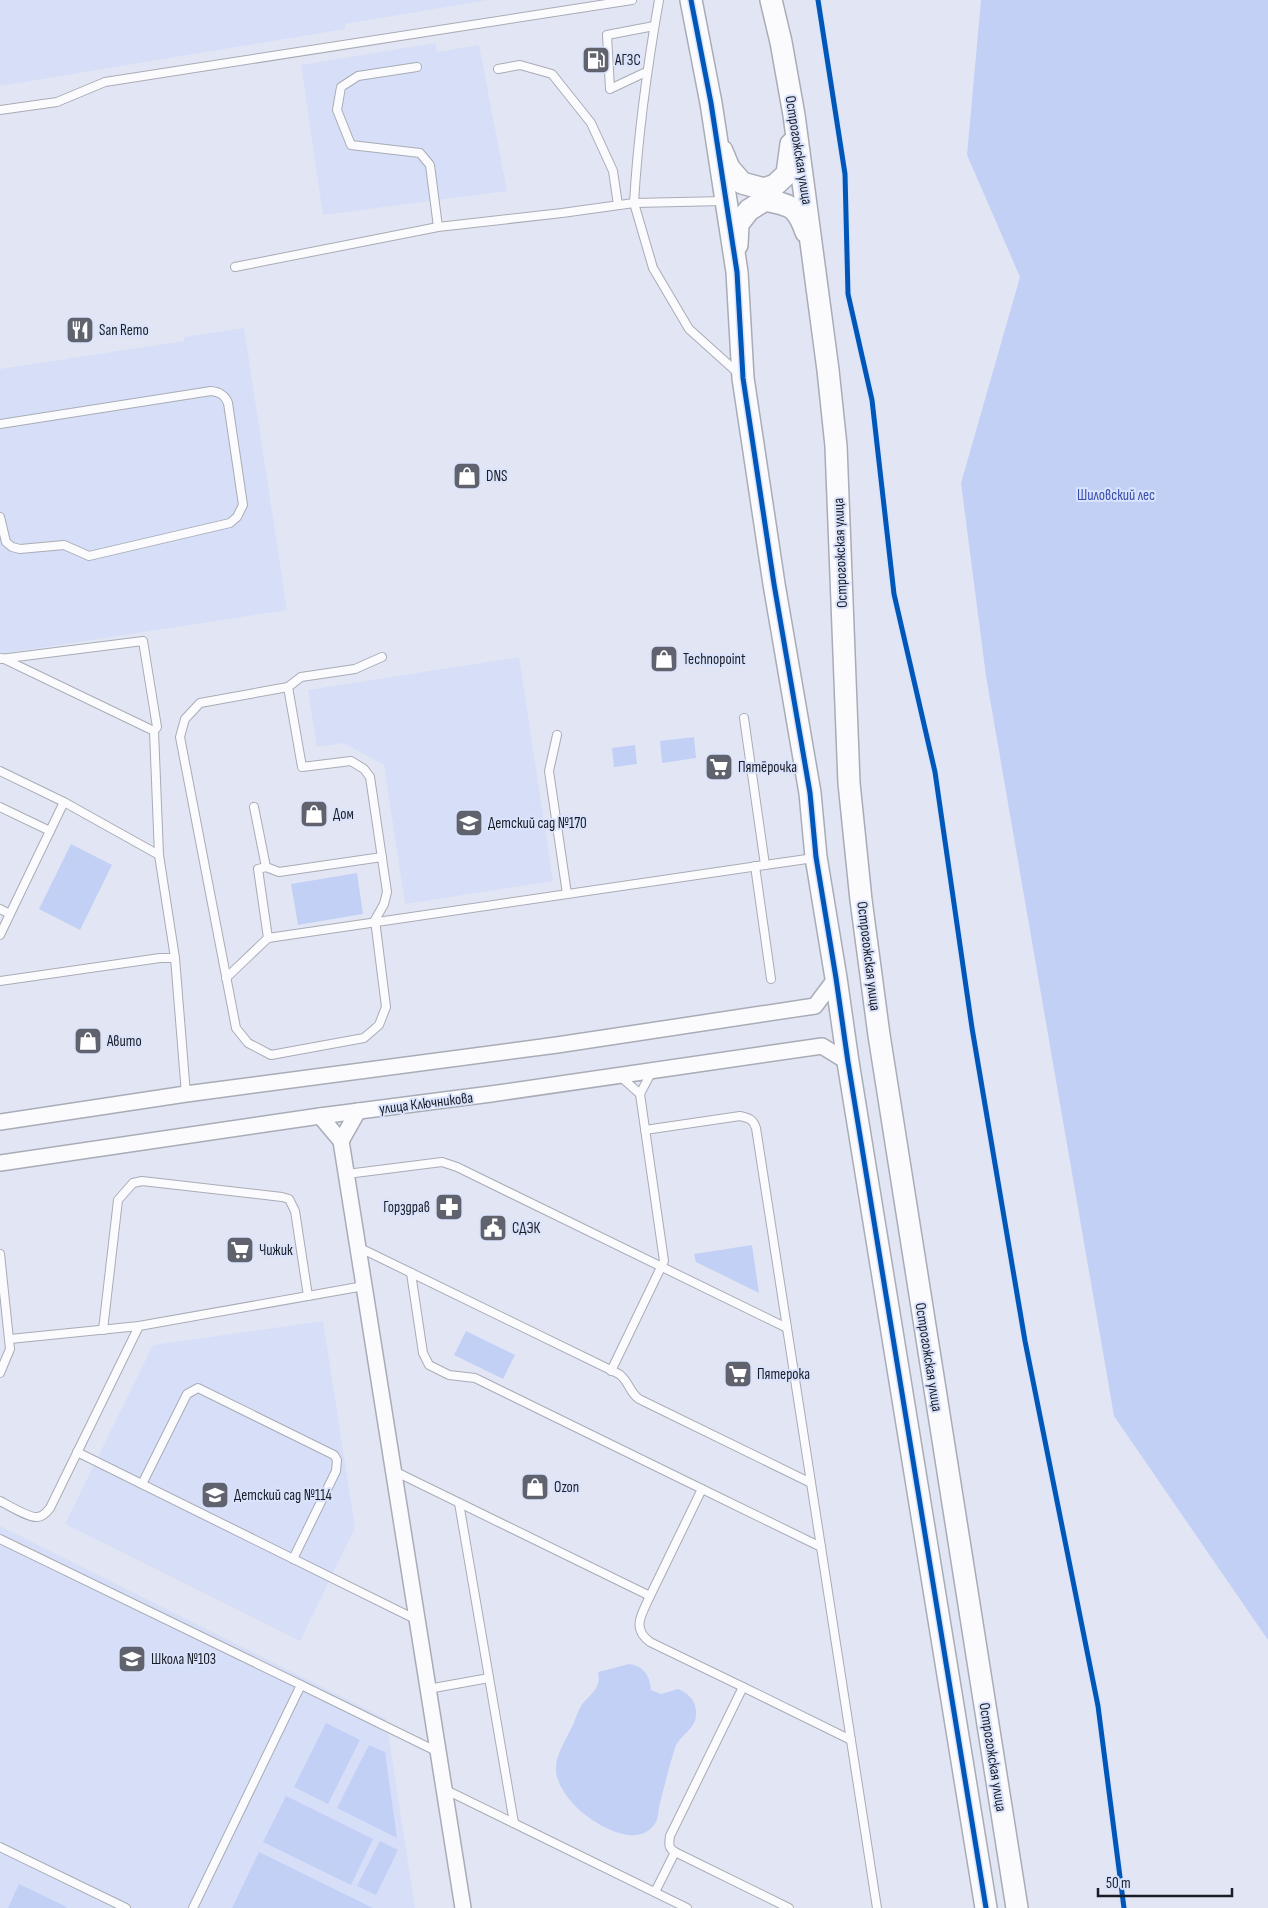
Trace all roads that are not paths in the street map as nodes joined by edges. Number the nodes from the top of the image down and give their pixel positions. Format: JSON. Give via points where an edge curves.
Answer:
{"nodes":[{"id":1,"x":632,"y":0,"type":"edge"},
{"id":2,"x":659,"y":0,"type":"edge"},
{"id":3,"x":691,"y":0,"type":"edge"},
{"id":4,"x":771,"y":0,"type":"edge"},
{"id":5,"x":654,"y":26,"type":"junction"},
{"id":6,"x":417,"y":67,"type":"dead end"},
{"id":7,"x":498,"y":68,"type":"dead end"},
{"id":8,"x":646,"y":72,"type":"junction"},
{"id":9,"x":0,"y":110,"type":"edge"},
{"id":10,"x":794,"y":116,"type":"junction"},
{"id":11,"x":713,"y":127,"type":"junction"},
{"id":12,"x":725,"y":201,"type":"junction"},
{"id":13,"x":634,"y":203,"type":"junction"},
{"id":14,"x":618,"y":205,"type":"junction"},
{"id":15,"x":438,"y":228,"type":"junction"},
{"id":16,"x":814,"y":253,"type":"junction"},
{"id":17,"x":235,"y":267,"type":"dead end"},
{"id":18,"x":737,"y":272,"type":"junction"},
{"id":19,"x":743,"y":378,"type":"junction"},
{"id":20,"x":0,"y":424,"type":"edge"},
{"id":21,"x":0,"y":517,"type":"edge"},
{"id":22,"x":382,"y":657,"type":"dead end"},
{"id":23,"x":1,"y":659,"type":"edge"},
{"id":24,"x":288,"y":687,"type":"junction"},
{"id":25,"x":744,"y":718,"type":"dead end"},
{"id":26,"x":154,"y":732,"type":"junction"},
{"id":27,"x":557,"y":735,"type":"dead end"},
{"id":28,"x":0,"y":771,"type":"edge"},
{"id":29,"x":64,"y":802,"type":"junction"},
{"id":30,"x":0,"y":807,"type":"edge"},
{"id":31,"x":254,"y":807,"type":"dead end"},
{"id":32,"x":50,"y":831,"type":"junction"},
{"id":33,"x":159,"y":855,"type":"junction"},
{"id":34,"x":382,"y":857,"type":"junction"},
{"id":35,"x":816,"y":857,"type":"junction"},
{"id":36,"x":765,"y":865,"type":"junction"},
{"id":37,"x":755,"y":866,"type":"junction"},
{"id":38,"x":266,"y":868,"type":"junction"},
{"id":39,"x":567,"y":894,"type":"junction"},
{"id":40,"x":0,"y":909,"type":"edge"},
{"id":41,"x":10,"y":914,"type":"junction"},
{"id":42,"x":376,"y":922,"type":"junction"},
{"id":43,"x":0,"y":935,"type":"edge"},
{"id":44,"x":268,"y":938,"type":"junction"},
{"id":45,"x":175,"y":958,"type":"junction"},
{"id":46,"x":226,"y":978,"type":"junction"},
{"id":47,"x":836,"y":978,"type":"junction"},
{"id":48,"x":771,"y":979,"type":"dead end"},
{"id":49,"x":0,"y":981,"type":"edge"},
{"id":50,"x":848,"y":1062,"type":"junction"},
{"id":51,"x":652,"y":1071,"type":"junction"},
{"id":52,"x":620,"y":1076,"type":"junction"},
{"id":53,"x":186,"y":1094,"type":"junction"},
{"id":54,"x":640,"y":1094,"type":"junction"},
{"id":55,"x":358,"y":1111,"type":"junction"},
{"id":56,"x":320,"y":1116,"type":"junction"},
{"id":57,"x":0,"y":1122,"type":"edge"},
{"id":58,"x":645,"y":1130,"type":"junction"},
{"id":59,"x":341,"y":1141,"type":"junction"},
{"id":60,"x":2,"y":1166,"type":"edge"},
{"id":61,"x":347,"y":1174,"type":"junction"},
{"id":62,"x":358,"y":1247,"type":"junction"},
{"id":63,"x":0,"y":1254,"type":"edge"},
{"id":64,"x":662,"y":1267,"type":"junction"},
{"id":65,"x":411,"y":1273,"type":"junction"},
{"id":66,"x":364,"y":1286,"type":"junction"},
{"id":67,"x":308,"y":1296,"type":"junction"},
{"id":68,"x":139,"y":1326,"type":"junction"},
{"id":69,"x":787,"y":1328,"type":"junction"},
{"id":70,"x":103,"y":1330,"type":"junction"},
{"id":71,"x":10,"y":1338,"type":"junction"},
{"id":72,"x":611,"y":1370,"type":"junction"},
{"id":73,"x":0,"y":1373,"type":"edge"},
{"id":74,"x":77,"y":1452,"type":"junction"},
{"id":75,"x":394,"y":1471,"type":"junction"},
{"id":76,"x":811,"y":1483,"type":"junction"},
{"id":77,"x":142,"y":1484,"type":"junction"},
{"id":78,"x":702,"y":1490,"type":"junction"},
{"id":79,"x":0,"y":1501,"type":"edge"},
{"id":80,"x":460,"y":1503,"type":"junction"},
{"id":81,"x":0,"y":1539,"type":"edge"},
{"id":82,"x":821,"y":1547,"type":"junction"},
{"id":83,"x":293,"y":1559,"type":"junction"},
{"id":84,"x":650,"y":1596,"type":"junction"},
{"id":85,"x":417,"y":1620,"type":"junction"},
{"id":86,"x":489,"y":1678,"type":"junction"},
{"id":87,"x":301,"y":1685,"type":"junction"},
{"id":88,"x":742,"y":1687,"type":"junction"},
{"id":89,"x":428,"y":1688,"type":"junction"},
{"id":90,"x":851,"y":1740,"type":"junction"},
{"id":91,"x":438,"y":1752,"type":"junction"},
{"id":92,"x":444,"y":1789,"type":"junction"},
{"id":93,"x":514,"y":1823,"type":"junction"},
{"id":94,"x":0,"y":1847,"type":"edge"},
{"id":95,"x":675,"y":1852,"type":"junction"},
{"id":96,"x":655,"y":1892,"type":"junction"},
{"id":97,"x":126,"y":1908,"type":"edge"},
{"id":98,"x":193,"y":1908,"type":"edge"},
{"id":99,"x":463,"y":1908,"type":"edge"},
{"id":100,"x":687,"y":1908,"type":"edge"},
{"id":101,"x":789,"y":1908,"type":"edge"},
{"id":102,"x":877,"y":1908,"type":"edge"},
{"id":103,"x":986,"y":1908,"type":"edge"},
{"id":104,"x":1017,"y":1908,"type":"edge"}],
"edges":[{"from":1,"to":9,"type":"lane","via":[[105,82],[57,102]]},
{"from":2,"to":5,"type":"lane"},
{"from":3,"to":11,"type":"street"},
{"from":4,"to":10,"type":"street","name":"Острогожская улица"},
{"from":5,"to":8,"type":"lane"},
{"from":5,"to":8,"type":"lane","via":[[607,35],[610,89]]},
{"from":6,"to":15,"type":"lane","via":[[358,76],[341,87],[337,110],[351,145],[420,153],[430,165]]},
{"from":7,"to":14,"type":"lane","via":[[520,65],[552,74],[591,123],[613,171]]},
{"from":8,"to":13,"type":"lane"},
{"from":10,"to":11,"type":"street","via":[[787,174],[764,189],[742,183],[729,168]]},
{"from":10,"to":16,"type":"street","name":"Острогожская улица"},
{"from":11,"to":12,"type":"street"},
{"from":12,"to":13,"type":"lane"},
{"from":12,"to":18,"type":"street"},
{"from":13,"to":14,"type":"lane"},
{"from":13,"to":19,"type":"lane","via":[[653,268],[689,329]]},
{"from":14,"to":15,"type":"lane"},
{"from":15,"to":17,"type":"lane"},
{"from":16,"to":18,"type":"street","via":[[800,216],[788,204],[765,200],[749,210],[738,224]]},
{"from":16,"to":104,"type":"street","name":"Острогожская улица","via":[[836,446],[849,783],[862,900],[880,1044]]},
{"from":18,"to":19,"type":"street"},
{"from":19,"to":35,"type":"street","via":[[810,793]]},
{"from":20,"to":21,"type":"lane","via":[[219,392],[228,403],[243,505],[230,522],[89,556],[64,545],[12,547],[6,542]]},
{"from":22,"to":24,"type":"lane","via":[[355,668],[301,677]]},
{"from":23,"to":26,"type":"lane"},
{"from":23,"to":26,"type":"lane","via":[[143,641],[157,727]]},
{"from":24,"to":34,"type":"lane","via":[[302,767],[351,762],[364,769],[370,777]]},
{"from":24,"to":46,"type":"lane","via":[[200,704],[185,719],[180,737]]},
{"from":25,"to":36,"type":"lane"},
{"from":26,"to":33,"type":"lane"},
{"from":27,"to":39,"type":"lane","via":[[549,771]]},
{"from":28,"to":29,"type":"lane"},
{"from":29,"to":32,"type":"lane"},
{"from":29,"to":33,"type":"lane"},
{"from":30,"to":32,"type":"lane"},
{"from":31,"to":38,"type":"lane"},
{"from":32,"to":41,"type":"lane"},
{"from":33,"to":45,"type":"lane"},
{"from":34,"to":38,"type":"lane","via":[[279,872]]},
{"from":34,"to":42,"type":"lane","via":[[387,892]]},
{"from":35,"to":36,"type":"lane"},
{"from":35,"to":47,"type":"street"},
{"from":36,"to":37,"type":"lane"},
{"from":37,"to":39,"type":"lane"},
{"from":37,"to":48,"type":"lane"},
{"from":38,"to":44,"type":"lane","via":[[258,869]]},
{"from":39,"to":42,"type":"lane"},
{"from":40,"to":41,"type":"lane"},
{"from":41,"to":43,"type":"lane"},
{"from":42,"to":44,"type":"lane"},
{"from":42,"to":46,"type":"lane","via":[[386,1008],[379,1025],[364,1038],[271,1055],[248,1043],[236,1028]]},
{"from":44,"to":46,"type":"lane"},
{"from":45,"to":49,"type":"lane"},
{"from":45,"to":53,"type":"lane"},
{"from":47,"to":50,"type":"street"},
{"from":47,"to":53,"type":"street","via":[[815,1006],[557,1045]]},
{"from":50,"to":51,"type":"street","name":"улица Ключникова","via":[[822,1046]]},
{"from":50,"to":103,"type":"street"},
{"from":51,"to":52,"type":"street","name":"улица Ключникова"},
{"from":51,"to":54,"type":"lane"},
{"from":52,"to":54,"type":"lane"},
{"from":52,"to":55,"type":"street","name":"улица Ключникова"},
{"from":53,"to":57,"type":"street"},
{"from":54,"to":58,"type":"lane"},
{"from":55,"to":56,"type":"street","name":"улица Ключникова"},
{"from":55,"to":59,"type":"street"},
{"from":56,"to":59,"type":"street"},
{"from":56,"to":60,"type":"street","name":"улица Ключникова"},
{"from":58,"to":64,"type":"lane","via":[[664,1261]]},
{"from":58,"to":69,"type":"lane","via":[[740,1116],[753,1121]]},
{"from":59,"to":61,"type":"street"},
{"from":61,"to":62,"type":"street"},
{"from":61,"to":64,"type":"lane","via":[[442,1162]]},
{"from":62,"to":65,"type":"lane"},
{"from":62,"to":66,"type":"street"},
{"from":63,"to":71,"type":"lane"},
{"from":64,"to":69,"type":"lane"},
{"from":64,"to":72,"type":"lane"},
{"from":65,"to":72,"type":"lane"},
{"from":65,"to":78,"type":"lane","via":[[428,1365],[449,1375],[474,1378]]},
{"from":66,"to":67,"type":"lane"},
{"from":66,"to":75,"type":"street"},
{"from":67,"to":68,"type":"lane"},
{"from":67,"to":70,"type":"lane","via":[[295,1210],[289,1199],[142,1181],[133,1183],[118,1200]]},
{"from":68,"to":70,"type":"lane"},
{"from":68,"to":74,"type":"lane"},
{"from":69,"to":76,"type":"lane"},
{"from":70,"to":71,"type":"lane"},
{"from":71,"to":73,"type":"lane","via":[[10,1349]]},
{"from":72,"to":76,"type":"lane","via":[[625,1378],[638,1399]]},
{"from":74,"to":77,"type":"lane"},
{"from":74,"to":79,"type":"lane","via":[[44,1515],[37,1518]]},
{"from":75,"to":80,"type":"lane"},
{"from":75,"to":85,"type":"street"},
{"from":76,"to":82,"type":"lane"},
{"from":77,"to":83,"type":"lane"},
{"from":77,"to":83,"type":"lane","via":[[187,1394],[192,1390],[198,1388],[274,1425],[338,1460],[336,1471]]},
{"from":78,"to":82,"type":"lane"},
{"from":78,"to":84,"type":"lane"},
{"from":80,"to":84,"type":"lane"},
{"from":80,"to":86,"type":"lane"},
{"from":81,"to":87,"type":"lane"},
{"from":82,"to":90,"type":"lane"},
{"from":83,"to":85,"type":"lane"},
{"from":84,"to":88,"type":"lane","via":[[639,1627],[642,1636]]},
{"from":85,"to":89,"type":"street"},
{"from":86,"to":89,"type":"lane"},
{"from":86,"to":93,"type":"lane"},
{"from":87,"to":91,"type":"lane"},
{"from":87,"to":98,"type":"lane"},
{"from":88,"to":90,"type":"lane"},
{"from":88,"to":95,"type":"lane","via":[[670,1836],[668,1844]]},
{"from":89,"to":91,"type":"street"},
{"from":90,"to":102,"type":"lane"},
{"from":91,"to":92,"type":"street"},
{"from":92,"to":93,"type":"lane"},
{"from":92,"to":99,"type":"street"},
{"from":93,"to":96,"type":"lane"},
{"from":94,"to":97,"type":"lane"},
{"from":95,"to":96,"type":"lane"},
{"from":95,"to":101,"type":"lane"},
{"from":96,"to":100,"type":"lane"}]}
